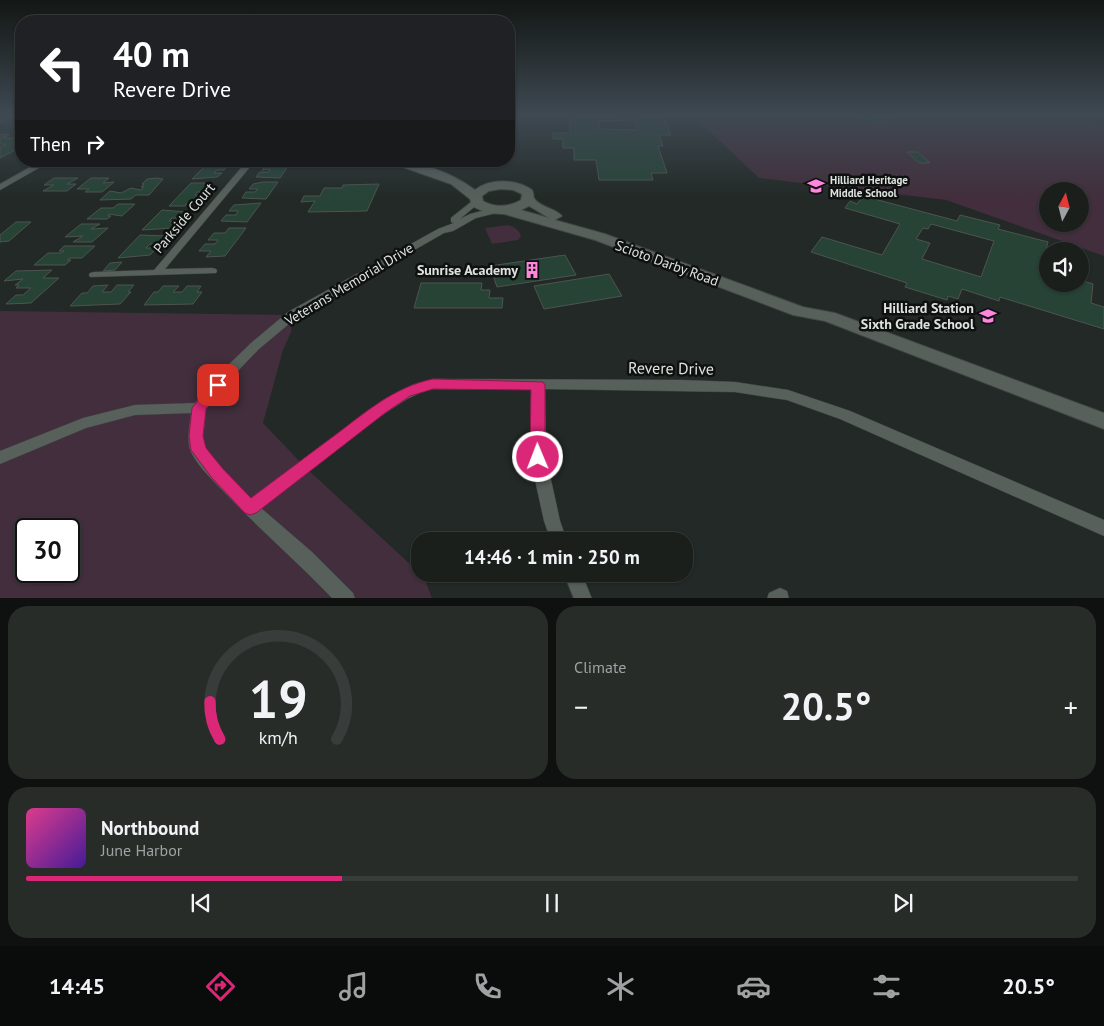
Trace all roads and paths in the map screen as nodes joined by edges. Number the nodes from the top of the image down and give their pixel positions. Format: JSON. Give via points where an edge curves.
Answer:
{"nodes":[{"id":1,"x":36,"y":167,"type":"edge"},
{"id":2,"x":246,"y":167,"type":"edge"},
{"id":3,"x":414,"y":167,"type":"edge"},
{"id":4,"x":438,"y":167,"type":"edge"},
{"id":5,"x":501,"y":185,"type":"junction"},
{"id":6,"x":0,"y":187,"type":"edge"},
{"id":7,"x":528,"y":198,"type":"junction"},
{"id":8,"x":476,"y":199,"type":"junction"},
{"id":9,"x":501,"y":210,"type":"junction"},
{"id":10,"x":441,"y":231,"type":"junction"},
{"id":11,"x":158,"y":271,"type":"junction"},
{"id":12,"x":212,"y":271,"type":"dead end"},
{"id":13,"x":94,"y":275,"type":"dead end"},
{"id":14,"x":828,"y":317,"type":"junction"},
{"id":15,"x":538,"y":385,"type":"junction"},
{"id":16,"x":199,"y":408,"type":"junction"},
{"id":17,"x":1104,"y":421,"type":"edge"},
{"id":18,"x":0,"y":458,"type":"edge"},
{"id":19,"x":250,"y":508,"type":"junction"},
{"id":20,"x":1104,"y":528,"type":"edge"},
{"id":21,"x":557,"y":532,"type":"edge"},
{"id":22,"x":576,"y":582,"type":"edge"},
{"id":23,"x":346,"y":598,"type":"edge"},
{"id":24,"x":583,"y":598,"type":"edge"}],
"edges":[{"from":1,"to":6,"type":"street"},
{"from":2,"to":11,"type":"street","name":"Parkside Court"},
{"from":3,"to":8,"type":"main road","via":[[455,181]]},
{"from":4,"to":5,"type":"main road"},
{"from":5,"to":7,"type":"main road","name":"Scioto Darby Road","via":[[524,190]]},
{"from":5,"to":8,"type":"main road","via":[[485,188]]},
{"from":7,"to":9,"type":"main road","via":[[522,205]]},
{"from":7,"to":14,"type":"main road","name":"Scioto Darby Road","via":[[554,216],[638,241],[736,276],[807,303]]},
{"from":8,"to":9,"type":"main road","name":"Scioto Darby Road","via":[[482,206]]},
{"from":8,"to":10,"type":"street","name":"Veterans Memorial Drive"},
{"from":9,"to":10,"type":"street","name":"Veterans Memorial Drive","via":[[474,216],[450,230]]},
{"from":9,"to":14,"type":"main road","name":"Scioto Darby Road","via":[[600,237],[799,312]]},
{"from":10,"to":16,"type":"street","name":"Veterans Memorial Drive","via":[[292,315],[255,346]]},
{"from":11,"to":12,"type":"street","name":"Parkside Court"},
{"from":11,"to":13,"type":"street","name":"Parkside Court"},
{"from":14,"to":17,"type":"main road","name":"Scioto Darby Road"},
{"from":15,"to":19,"type":"street","name":"Revere Drive","via":[[416,384]]},
{"from":15,"to":20,"type":"street","name":"Revere Drive","via":[[735,387],[788,395],[845,415]]},
{"from":15,"to":21,"type":"street","via":[[538,457]]},
{"from":16,"to":18,"type":"street","via":[[135,410],[83,423]]},
{"from":16,"to":19,"type":"street","via":[[198,450]]},
{"from":19,"to":23,"type":"street"},
{"from":22,"to":24,"type":"street"}]}
